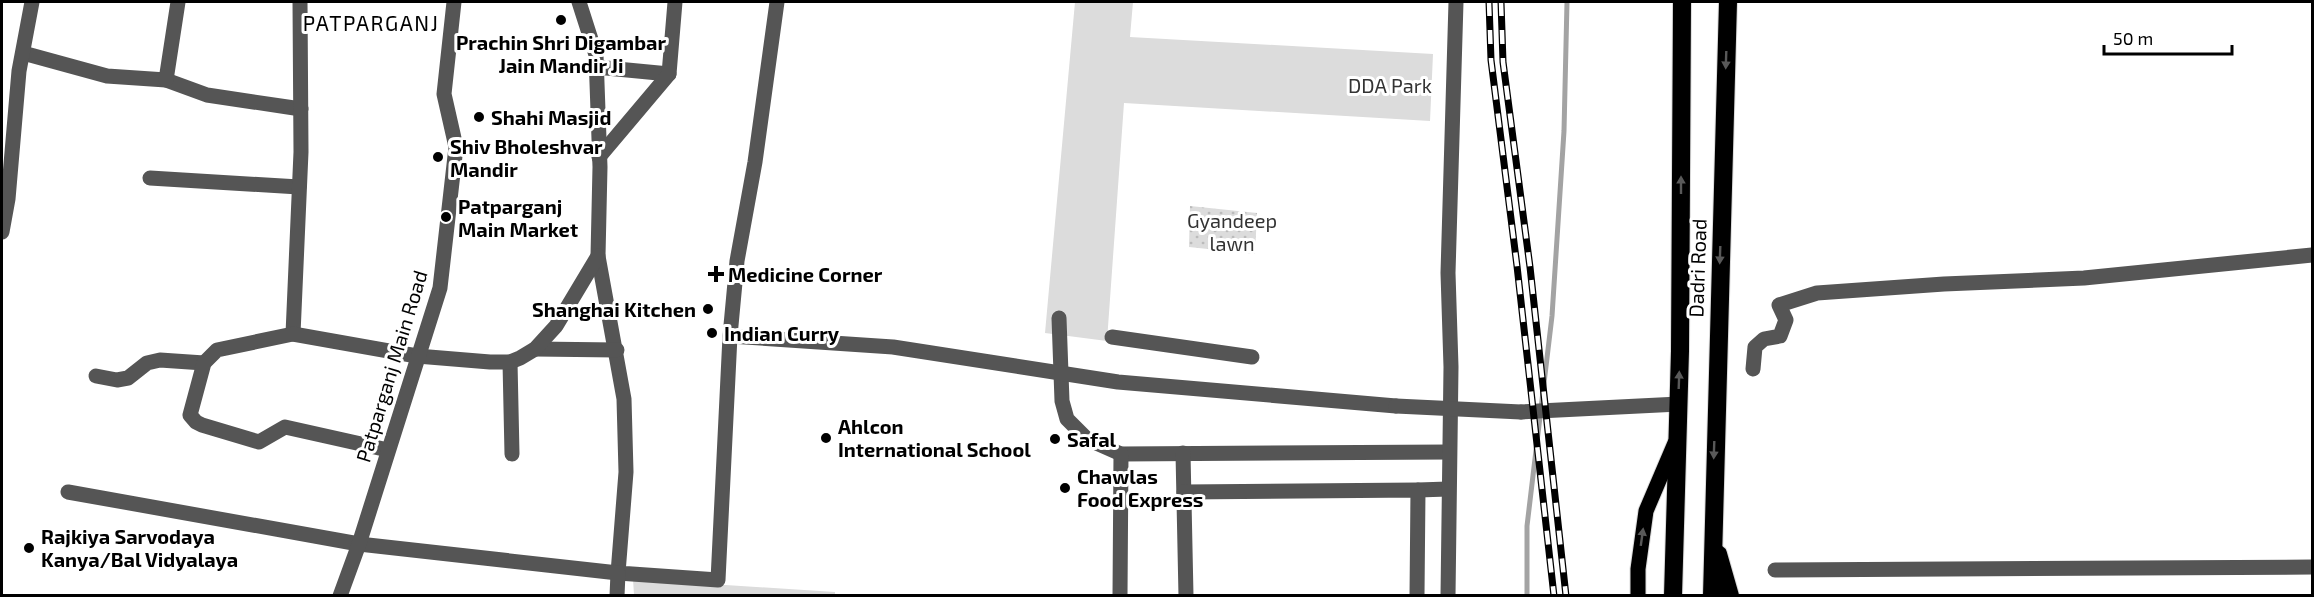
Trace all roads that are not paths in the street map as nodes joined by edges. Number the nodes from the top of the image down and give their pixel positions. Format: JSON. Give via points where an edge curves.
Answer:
{"nodes":[{"id":1,"x":32,"y":2,"type":"edge"},
{"id":2,"x":178,"y":2,"type":"edge"},
{"id":3,"x":300,"y":2,"type":"edge"},
{"id":4,"x":454,"y":2,"type":"edge"},
{"id":5,"x":579,"y":2,"type":"edge"},
{"id":6,"x":675,"y":2,"type":"edge"},
{"id":7,"x":777,"y":2,"type":"edge"},
{"id":8,"x":1456,"y":2,"type":"edge"},
{"id":9,"x":1682,"y":2,"type":"edge"},
{"id":10,"x":1728,"y":2,"type":"edge"},
{"id":11,"x":23,"y":53,"type":"junction"},
{"id":12,"x":596,"y":67,"type":"junction"},
{"id":13,"x":669,"y":74,"type":"junction"},
{"id":14,"x":166,"y":80,"type":"junction"},
{"id":15,"x":301,"y":109,"type":"junction"},
{"id":16,"x":599,"y":157,"type":"junction"},
{"id":17,"x":150,"y":178,"type":"dead end"},
{"id":18,"x":5,"y":183,"type":"edge"},
{"id":19,"x":299,"y":187,"type":"junction"},
{"id":20,"x":2,"y":232,"type":"edge"},
{"id":21,"x":2313,"y":255,"type":"edge"},
{"id":22,"x":598,"y":256,"type":"junction"},
{"id":23,"x":1059,"y":318,"type":"dead end"},
{"id":24,"x":293,"y":334,"type":"junction"},
{"id":25,"x":730,"y":336,"type":"junction"},
{"id":26,"x":1112,"y":337,"type":"dead end"},
{"id":27,"x":535,"y":349,"type":"junction"},
{"id":28,"x":617,"y":350,"type":"junction"},
{"id":29,"x":417,"y":356,"type":"junction"},
{"id":30,"x":1252,"y":357,"type":"dead end"},
{"id":31,"x":510,"y":362,"type":"junction"},
{"id":32,"x":204,"y":363,"type":"junction"},
{"id":33,"x":1753,"y":369,"type":"dead end"},
{"id":34,"x":1061,"y":374,"type":"junction"},
{"id":35,"x":96,"y":376,"type":"dead end"},
{"id":36,"x":1679,"y":404,"type":"junction"},
{"id":37,"x":1677,"y":438,"type":"junction"},
{"id":38,"x":388,"y":450,"type":"junction"},
{"id":39,"x":1449,"y":452,"type":"junction"},
{"id":40,"x":512,"y":453,"type":"dead end"},
{"id":41,"x":1183,"y":453,"type":"junction"},
{"id":42,"x":1120,"y":454,"type":"junction"},
{"id":43,"x":1448,"y":489,"type":"junction"},
{"id":44,"x":1418,"y":490,"type":"junction"},
{"id":45,"x":68,"y":492,"type":"dead end"},
{"id":46,"x":1184,"y":492,"type":"junction"},
{"id":47,"x":1712,"y":535,"type":"junction"},
{"id":48,"x":359,"y":544,"type":"junction"},
{"id":49,"x":2313,"y":567,"type":"edge"},
{"id":50,"x":1775,"y":570,"type":"dead end"},
{"id":51,"x":618,"y":573,"type":"junction"},
{"id":52,"x":340,"y":596,"type":"edge"},
{"id":53,"x":617,"y":596,"type":"edge"},
{"id":54,"x":1120,"y":596,"type":"edge"},
{"id":55,"x":1186,"y":596,"type":"edge"},
{"id":56,"x":1417,"y":596,"type":"edge"},
{"id":57,"x":1448,"y":596,"type":"edge"},
{"id":58,"x":1638,"y":596,"type":"edge"},
{"id":59,"x":1672,"y":596,"type":"edge"},
{"id":60,"x":1712,"y":596,"type":"edge"},
{"id":61,"x":1731,"y":596,"type":"edge"}],
"edges":[{"from":1,"to":11,"type":"street"},
{"from":2,"to":14,"type":"street"},
{"from":3,"to":15,"type":"street"},
{"from":4,"to":29,"type":"street","name":"Patparganj Main Road","via":[[444,94],[456,147],[440,288]]},
{"from":5,"to":12,"type":"street","via":[[592,39]]},
{"from":6,"to":13,"type":"street"},
{"from":7,"to":25,"type":"street","via":[[737,261]]},
{"from":8,"to":39,"type":"street","via":[[1448,273]]},
{"from":36,"to":9,"type":"highway","name":"Dadri Road","one_way":true},
{"from":10,"to":47,"type":"highway","name":"Dadri Road","one_way":true},
{"from":11,"to":14,"type":"street","via":[[107,76]]},
{"from":11,"to":18,"type":"street"},
{"from":12,"to":13,"type":"street"},
{"from":12,"to":16,"type":"street"},
{"from":13,"to":16,"type":"street"},
{"from":14,"to":15,"type":"street","via":[[207,95]]},
{"from":15,"to":19,"type":"street"},
{"from":16,"to":22,"type":"street"},
{"from":17,"to":19,"type":"street"},
{"from":18,"to":20,"type":"street"},
{"from":19,"to":24,"type":"street"},
{"from":21,"to":33,"type":"street","via":[[2084,279],[1816,293],[1779,305],[1786,320],[1780,336],[1764,339],[1755,347]]},
{"from":22,"to":27,"type":"street","via":[[556,326]]},
{"from":22,"to":28,"type":"street"},
{"from":23,"to":34,"type":"street"},
{"from":24,"to":29,"type":"street"},
{"from":24,"to":32,"type":"street","via":[[217,350]]},
{"from":25,"to":34,"type":"street","via":[[893,347]]},
{"from":25,"to":51,"type":"street","via":[[718,580]]},
{"from":26,"to":30,"type":"street"},
{"from":27,"to":28,"type":"street"},
{"from":27,"to":31,"type":"street"},
{"from":28,"to":51,"type":"street","via":[[624,399],[626,472]]},
{"from":29,"to":31,"type":"street"},
{"from":29,"to":38,"type":"street","name":"Patparganj Main Road"},
{"from":31,"to":40,"type":"street"},
{"from":32,"to":35,"type":"street","via":[[160,360],[147,363],[128,378]]},
{"from":32,"to":38,"type":"street","via":[[190,415],[202,425],[259,442],[285,428]]},
{"from":34,"to":36,"type":"street","bridge":true,"via":[[1396,406],[1521,412]]},
{"from":34,"to":42,"type":"street","via":[[1066,418],[1087,439]]},
{"from":36,"to":37,"type":"highway","name":"Dadri Road"},
{"from":58,"to":37,"type":"main road","one_way":true,"via":[[1646,511]]},
{"from":37,"to":59,"type":"highway","name":"Dadri Road"},
{"from":38,"to":48,"type":"street","name":"Patparganj Main Road"},
{"from":39,"to":41,"type":"street"},
{"from":39,"to":43,"type":"street"},
{"from":41,"to":42,"type":"street"},
{"from":41,"to":46,"type":"street"},
{"from":42,"to":54,"type":"street"},
{"from":43,"to":44,"type":"street"},
{"from":43,"to":57,"type":"street"},
{"from":44,"to":46,"type":"street"},
{"from":44,"to":56,"type":"street"},
{"from":45,"to":48,"type":"street"},
{"from":46,"to":55,"type":"street"},
{"from":47,"to":60,"type":"highway","name":"Dadri Road"},
{"from":47,"to":61,"type":"highway"},
{"from":48,"to":51,"type":"street"},
{"from":48,"to":52,"type":"street","name":"Patparganj Main Road"},
{"from":49,"to":50,"type":"street"},
{"from":51,"to":53,"type":"street"}]}
